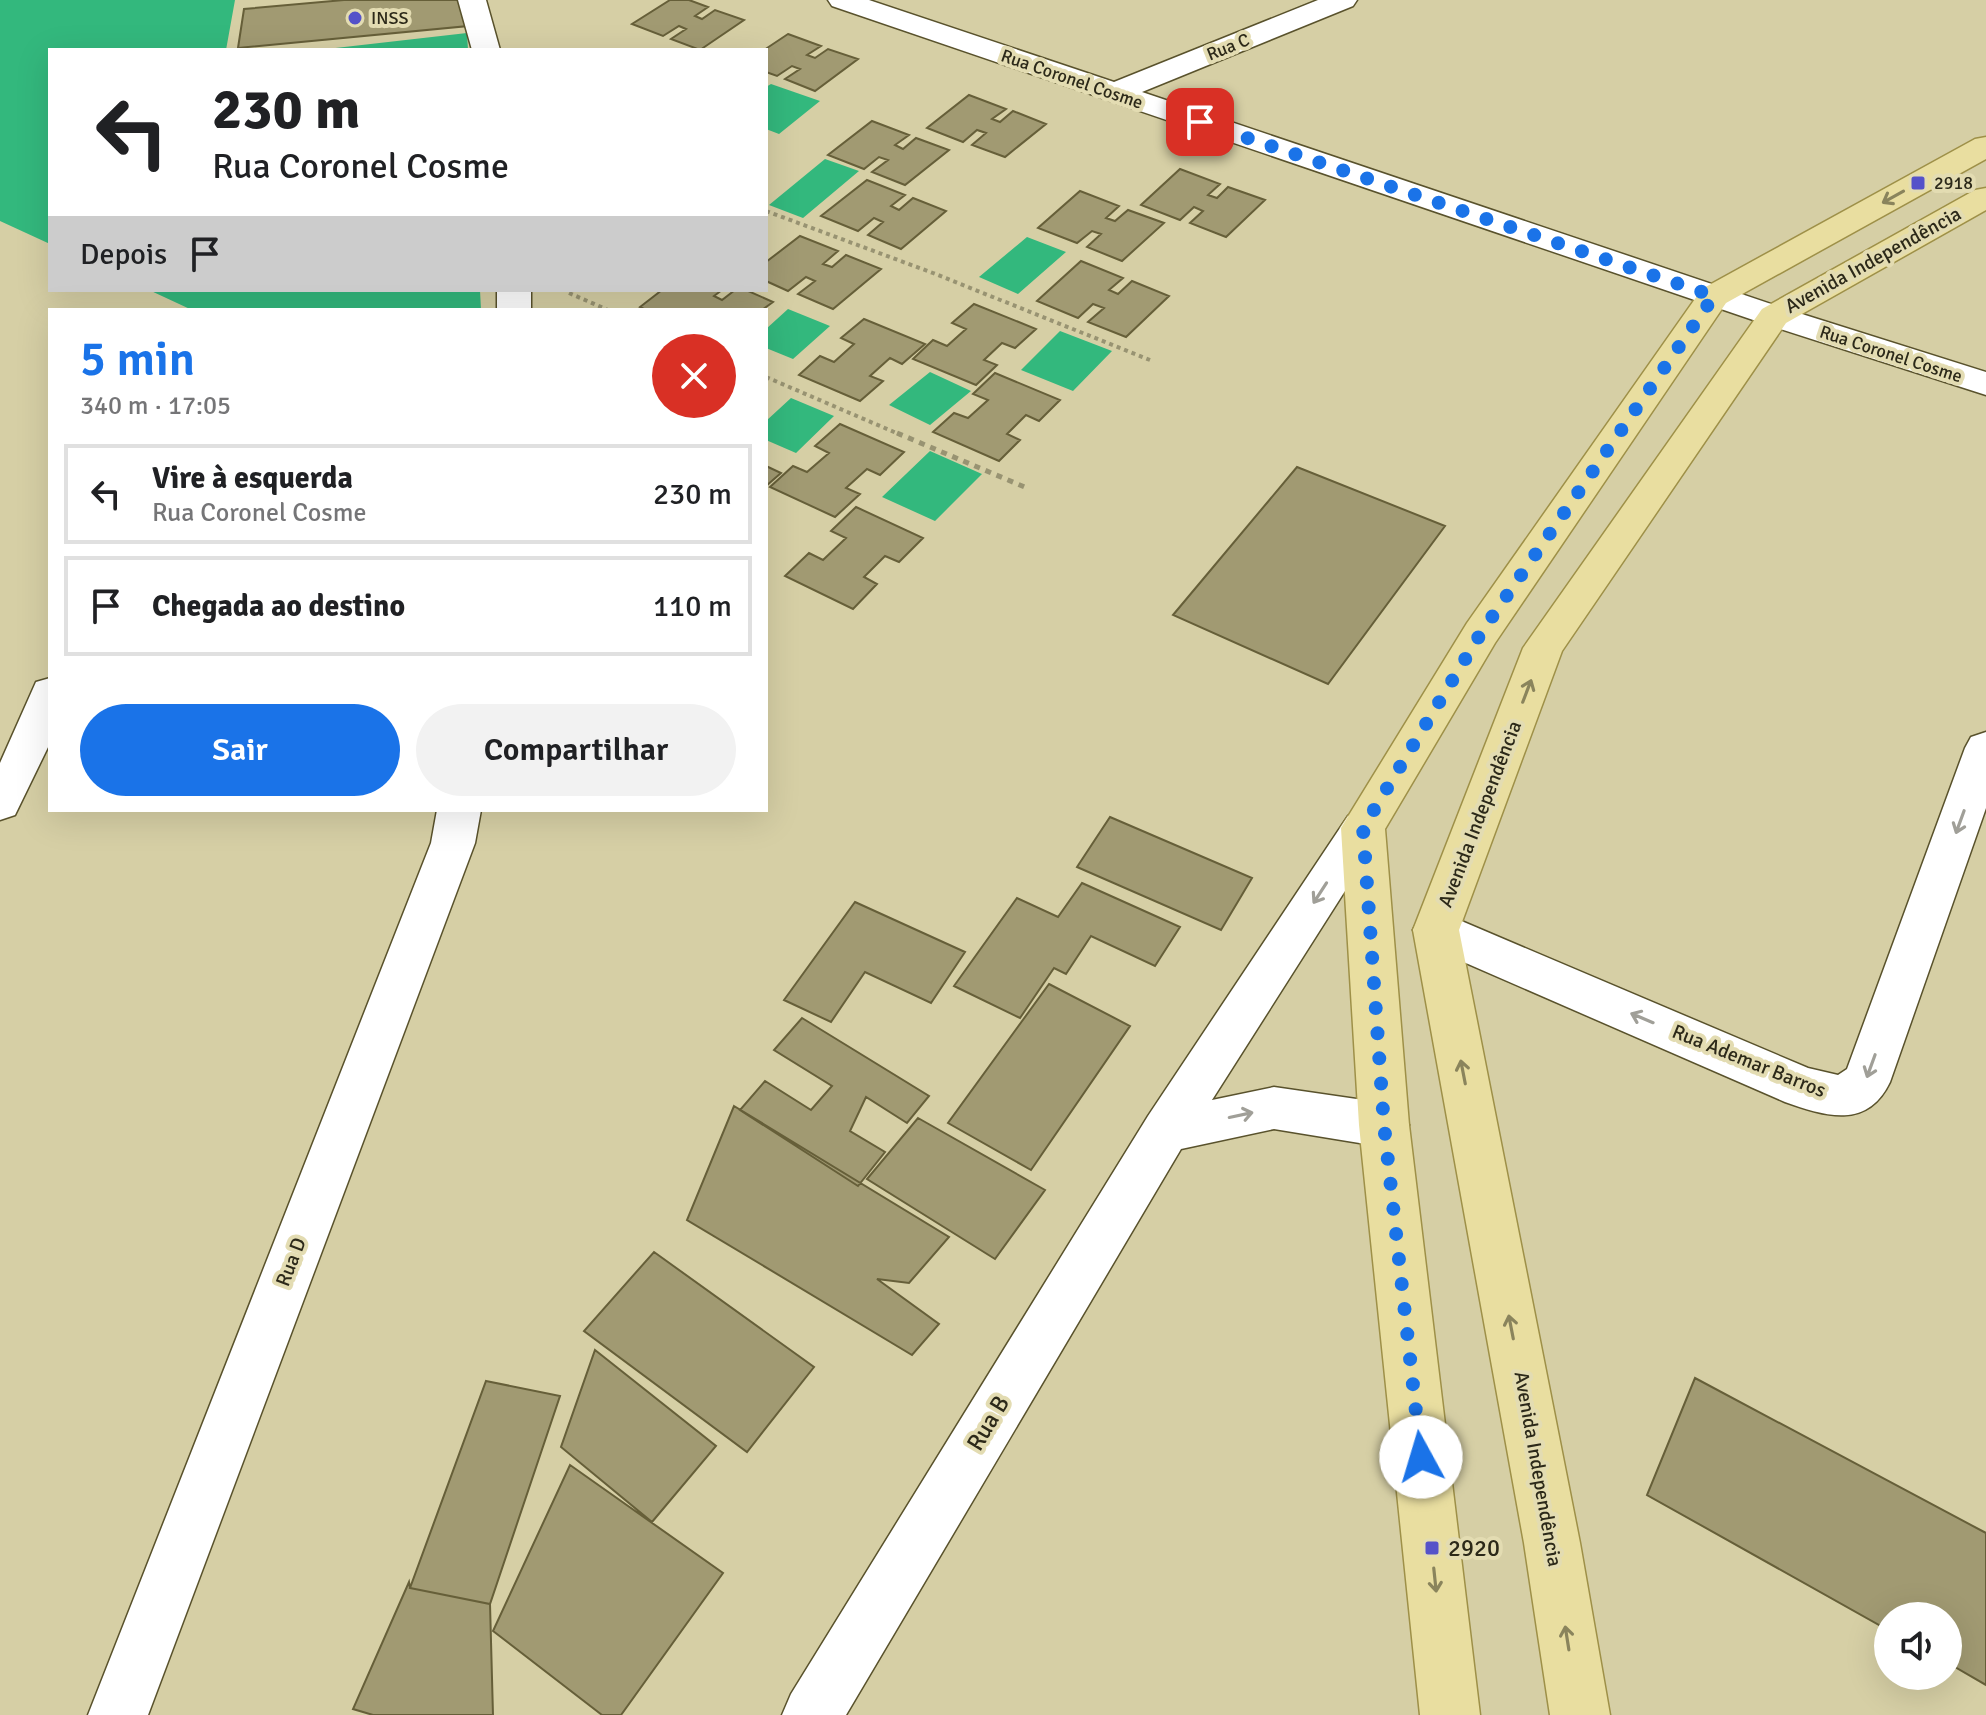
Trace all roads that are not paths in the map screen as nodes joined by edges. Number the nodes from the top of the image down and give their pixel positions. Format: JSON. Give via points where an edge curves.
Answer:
{"nodes":[{"id":1,"x":842,"y":0,"type":"edge"},
{"id":2,"x":1343,"y":0,"type":"edge"},
{"id":3,"x":479,"y":7,"type":"edge"},
{"id":4,"x":486,"y":48,"type":"edge"},
{"id":5,"x":1114,"y":93,"type":"junction"},
{"id":6,"x":1986,"y":146,"type":"edge"},
{"id":7,"x":1986,"y":197,"type":"edge"},
{"id":8,"x":1714,"y":296,"type":"junction"},
{"id":9,"x":1774,"y":316,"type":"junction"},
{"id":10,"x":1986,"y":384,"type":"edge"},
{"id":11,"x":1481,"y":633,"type":"junction"},
{"id":12,"x":1543,"y":648,"type":"junction"},
{"id":13,"x":48,"y":698,"type":"edge"},
{"id":14,"x":1986,"y":748,"type":"edge"},
{"id":15,"x":0,"y":803,"type":"edge"},
{"id":16,"x":459,"y":812,"type":"edge"},
{"id":17,"x":1363,"y":828,"type":"junction"},
{"id":18,"x":1436,"y":930,"type":"junction"},
{"id":19,"x":1384,"y":1125,"type":"junction"},
{"id":20,"x":1165,"y":1131,"type":"junction"},
{"id":21,"x":117,"y":1714,"type":"edge"},
{"id":22,"x":812,"y":1715,"type":"edge"},
{"id":23,"x":1450,"y":1715,"type":"edge"},
{"id":24,"x":1580,"y":1715,"type":"edge"}],
"edges":[{"from":1,"to":5,"type":"street","name":"Rua Coronel Cosme"},
{"from":2,"to":5,"type":"street","name":"Rua C"},
{"from":3,"to":4,"type":"street"},
{"from":5,"to":8,"type":"street","name":"Rua Coronel Cosme"},
{"from":6,"to":8,"type":"main road","one_way":true},
{"from":7,"to":9,"type":"main road","name":"Avenida Independência"},
{"from":8,"to":9,"type":"street","name":"Rua Coronel Cosme"},
{"from":8,"to":11,"type":"main road"},
{"from":9,"to":10,"type":"street","name":"Rua Coronel Cosme"},
{"from":9,"to":12,"type":"main road","name":"Avenida Independência"},
{"from":11,"to":12,"type":"main road"},
{"from":11,"to":17,"type":"main road"},
{"from":18,"to":12,"type":"main road","name":"Avenida Independência","one_way":true},
{"from":13,"to":15,"type":"street"},
{"from":14,"to":18,"type":"street","name":"Rua Ademar Barros","one_way":true,"via":[[1866,1082],[1843,1097],[1802,1087]]},
{"from":16,"to":21,"type":"street","name":"Rua D","via":[[453,843]]},
{"from":17,"to":19,"type":"main road"},
{"from":17,"to":20,"type":"street","name":"Rua B","one_way":true},
{"from":24,"to":18,"type":"main road","name":"Avenida Independência","one_way":true},
{"from":20,"to":19,"type":"street","one_way":true,"via":[[1274,1108]]},
{"from":19,"to":23,"type":"main road","one_way":true},
{"from":20,"to":22,"type":"street","name":"Rua B"}]}
